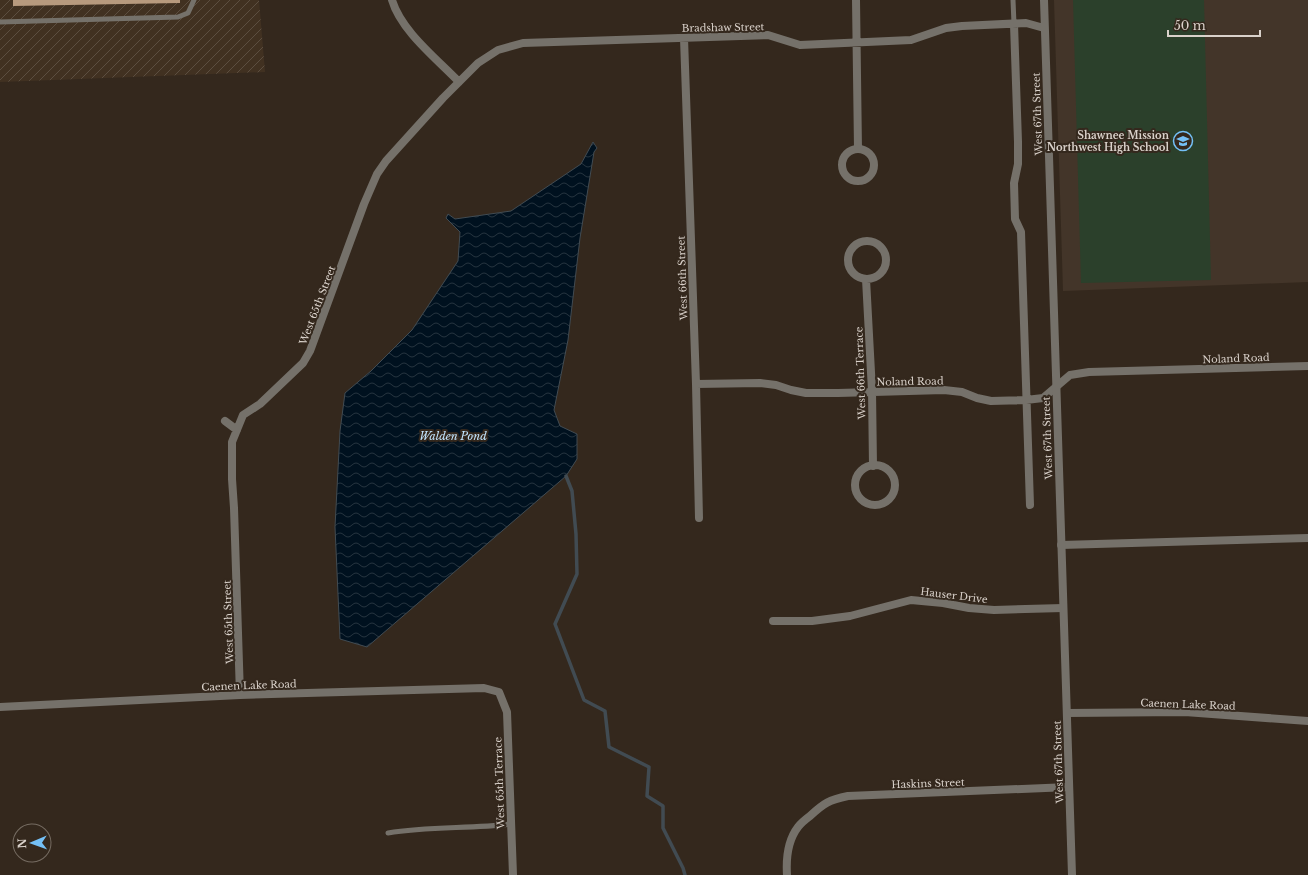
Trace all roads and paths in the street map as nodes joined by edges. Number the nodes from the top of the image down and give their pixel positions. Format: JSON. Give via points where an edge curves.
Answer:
{"nodes":[{"id":1,"x":194,"y":0,"type":"edge"},
{"id":2,"x":392,"y":0,"type":"edge"},
{"id":3,"x":856,"y":0,"type":"edge"},
{"id":4,"x":1013,"y":0,"type":"edge"},
{"id":5,"x":1044,"y":0,"type":"edge"},
{"id":6,"x":0,"y":22,"type":"edge"},
{"id":7,"x":1014,"y":24,"type":"junction"},
{"id":8,"x":1044,"y":28,"type":"junction"},
{"id":9,"x":684,"y":38,"type":"junction"},
{"id":10,"x":857,"y":43,"type":"junction"},
{"id":11,"x":459,"y":82,"type":"junction"},
{"id":12,"x":858,"y":149,"type":"junction"},
{"id":13,"x":866,"y":279,"type":"junction"},
{"id":14,"x":1308,"y":366,"type":"edge"},
{"id":15,"x":696,"y":384,"type":"junction"},
{"id":16,"x":1056,"y":388,"type":"junction"},
{"id":17,"x":872,"y":391,"type":"junction"},
{"id":18,"x":1026,"y":400,"type":"junction"},
{"id":19,"x":225,"y":420,"type":"dead end"},
{"id":20,"x":237,"y":430,"type":"junction"},
{"id":21,"x":873,"y":466,"type":"junction"},
{"id":22,"x":1030,"y":506,"type":"dead end"},
{"id":23,"x":699,"y":518,"type":"dead end"},
{"id":24,"x":1308,"y":538,"type":"edge"},
{"id":25,"x":1061,"y":545,"type":"junction"},
{"id":26,"x":1063,"y":608,"type":"junction"},
{"id":27,"x":773,"y":621,"type":"dead end"},
{"id":28,"x":499,"y":692,"type":"joint"},
{"id":29,"x":240,"y":695,"type":"junction"},
{"id":30,"x":0,"y":707,"type":"edge"},
{"id":31,"x":1067,"y":712,"type":"junction"},
{"id":32,"x":1308,"y":721,"type":"edge"},
{"id":33,"x":1069,"y":787,"type":"junction"},
{"id":34,"x":511,"y":824,"type":"junction"},
{"id":35,"x":388,"y":833,"type":"dead end"},
{"id":36,"x":513,"y":875,"type":"edge"},
{"id":37,"x":787,"y":875,"type":"edge"},
{"id":38,"x":1072,"y":875,"type":"edge"}],
"edges":[{"from":1,"to":6,"type":"lane","via":[[188,13],[178,17]]},
{"from":2,"to":11,"type":"street","via":[[405,27]]},
{"from":3,"to":10,"type":"street"},
{"from":4,"to":7,"type":"lane"},
{"from":5,"to":8,"type":"street","name":"West 67th Street"},
{"from":7,"to":8,"type":"street","name":"Bradshaw Street","via":[[1026,23]]},
{"from":7,"to":10,"type":"street","name":"Bradshaw Street","via":[[954,27],[911,40]]},
{"from":7,"to":18,"type":"street","name":"West 67th Street","via":[[1018,142],[1018,164],[1014,183],[1015,219],[1020,232]]},
{"from":8,"to":16,"type":"street","name":"West 67th Street"},
{"from":9,"to":10,"type":"street","name":"Bradshaw Street","via":[[768,35],[800,45]]},
{"from":9,"to":11,"type":"street","name":"Bradshaw Street","via":[[524,43],[498,50],[478,63]]},
{"from":9,"to":15,"type":"street","name":"West 66th Street"},
{"from":10,"to":12,"type":"street"},
{"from":11,"to":20,"type":"street","name":"West 65th Street","via":[[377,174],[310,351],[303,363],[260,404],[243,415]]},
{"from":12,"to":12,"type":"street","via":[[848,152],[842,168],[848,177],[863,181],[871,175],[874,165],[872,155]]},
{"from":13,"to":13,"type":"street","via":[[859,278],[850,269],[848,256],[855,245],[868,241],[874,242],[883,250],[886,261],[882,272]]},
{"from":13,"to":17,"type":"street","name":"West 66th Terrace"},
{"from":14,"to":16,"type":"street","name":"Noland Road","via":[[1089,372],[1070,376]]},
{"from":15,"to":17,"type":"street","name":"Noland Road","via":[[760,383],[806,393]]},
{"from":15,"to":23,"type":"street","name":"West 66th Street"},
{"from":16,"to":18,"type":"street","name":"Noland Road","via":[[1043,398]]},
{"from":16,"to":25,"type":"street","name":"West 67th Street"},
{"from":17,"to":18,"type":"street","name":"Noland Road","via":[[944,390],[962,392],[991,401]]},
{"from":17,"to":21,"type":"street","name":"West 66th Terrace"},
{"from":18,"to":22,"type":"street","name":"West 67th Street"},
{"from":19,"to":20,"type":"street"},
{"from":20,"to":29,"type":"street","name":"West 65th Street","via":[[232,442],[232,479]]},
{"from":21,"to":21,"type":"street","via":[[858,476],[856,488],[857,494],[866,503],[879,505],[885,503],[894,493],[894,479],[886,469]]},
{"from":24,"to":25,"type":"street"},
{"from":25,"to":26,"type":"street","name":"West 67th Street"},
{"from":26,"to":27,"type":"street","name":"Hauser Drive","via":[[988,609],[911,600],[850,616],[812,621]]},
{"from":26,"to":31,"type":"street","name":"West 67th Street"},
{"from":28,"to":29,"type":"street","name":"Caenen Lake Road","via":[[484,688]]},
{"from":28,"to":34,"type":"street","name":"West 65th Terrace","via":[[507,712]]},
{"from":29,"to":30,"type":"street","name":"Caenen Lake Road"},
{"from":31,"to":32,"type":"street","name":"Caenen Lake Road","via":[[1185,712]]},
{"from":31,"to":33,"type":"street","name":"West 67th Street"},
{"from":33,"to":37,"type":"street","name":"Haskins Street","via":[[848,796],[836,799],[823,804],[798,827],[787,854]]},
{"from":33,"to":38,"type":"street","name":"West 67th Street"},
{"from":34,"to":35,"type":"lane","via":[[410,829]]},
{"from":34,"to":36,"type":"street","name":"West 65th Terrace"}]}
